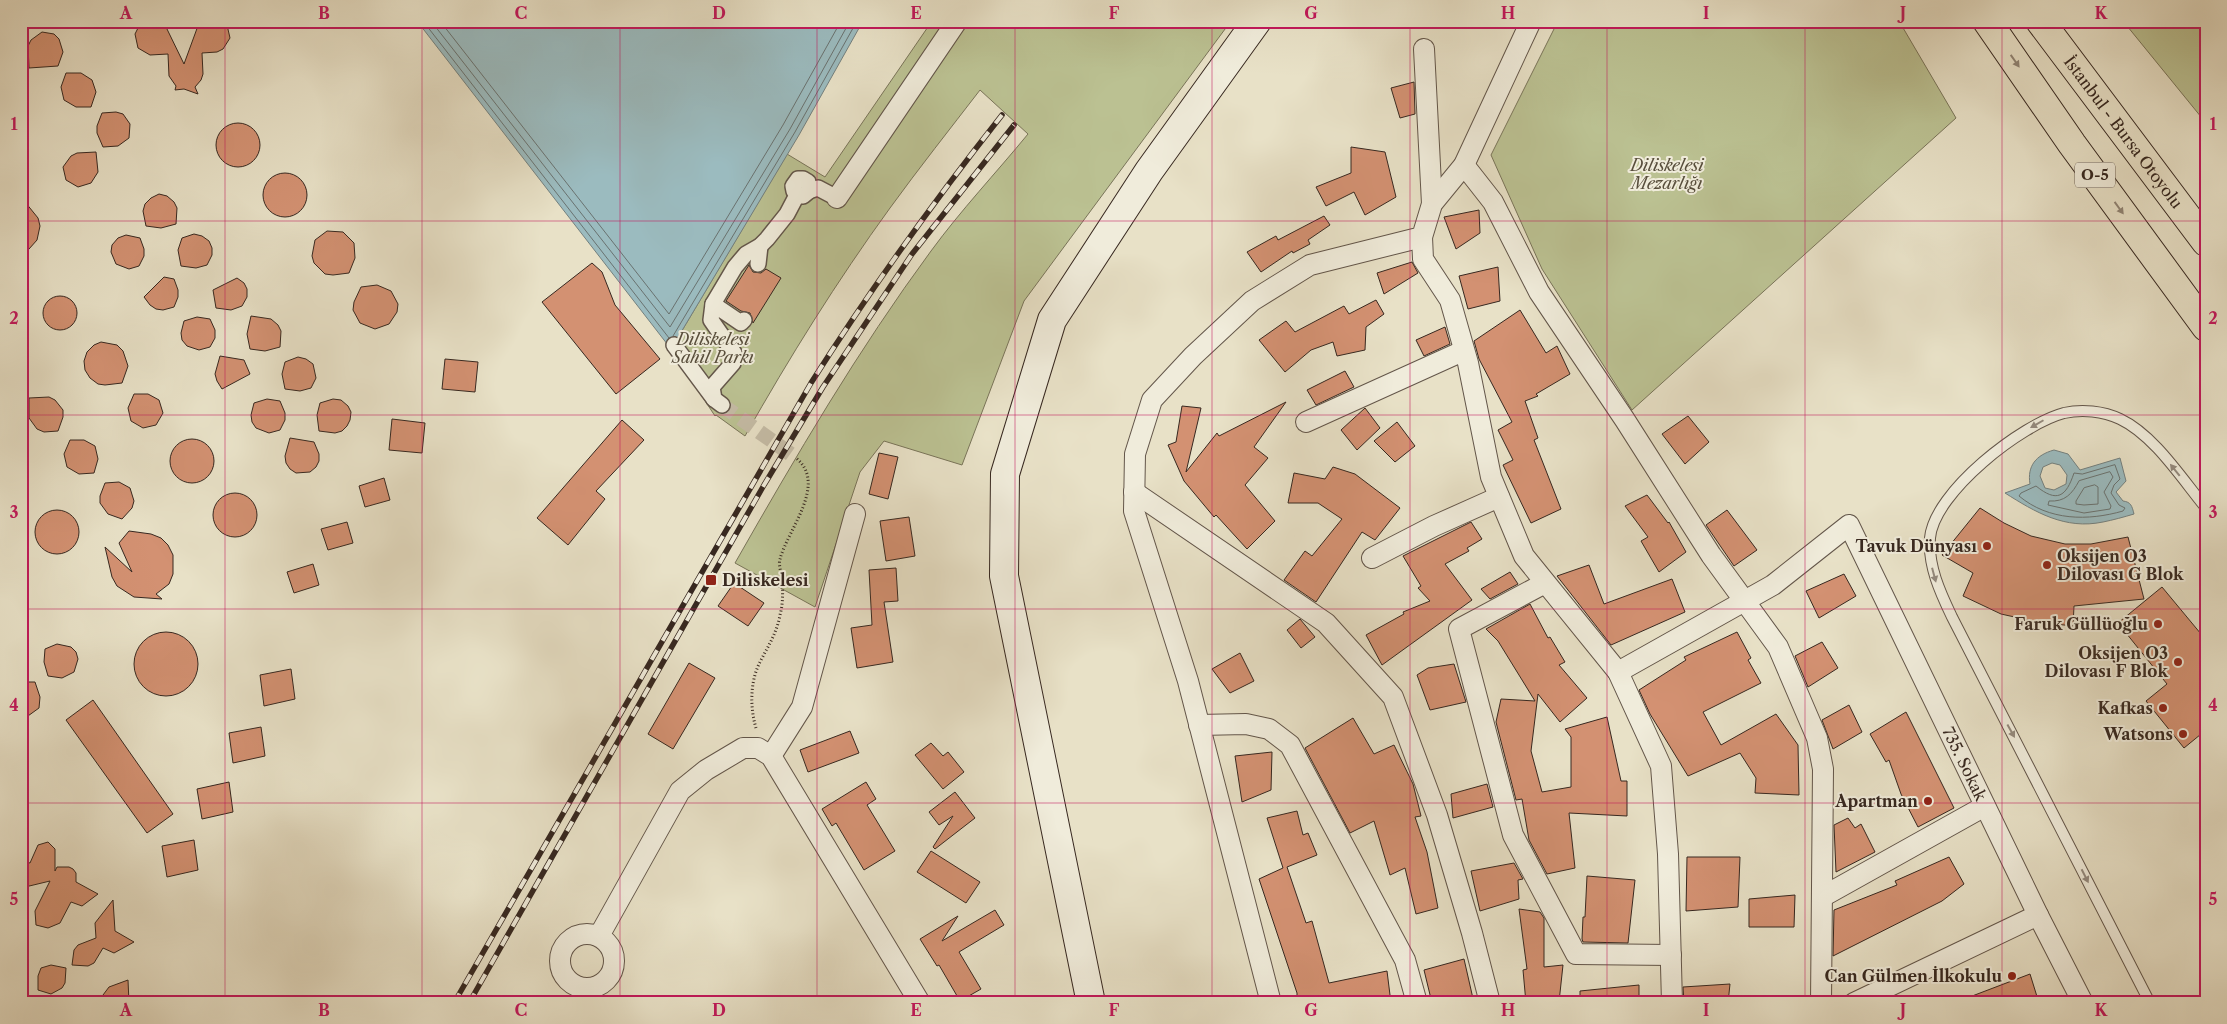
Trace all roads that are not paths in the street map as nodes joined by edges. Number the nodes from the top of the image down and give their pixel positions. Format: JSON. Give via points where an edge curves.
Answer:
{"nodes":[{"id":1,"x":957,"y":21,"type":"edge"},
{"id":2,"x":1257,"y":21,"type":"edge"},
{"id":3,"x":1531,"y":21,"type":"edge"},
{"id":4,"x":1987,"y":21,"type":"edge"},
{"id":5,"x":2040,"y":21,"type":"edge"},
{"id":6,"x":1424,"y":49,"type":"dead end"},
{"id":7,"x":1464,"y":165,"type":"junction"},
{"id":8,"x":837,"y":198,"type":"joint"},
{"id":9,"x":1432,"y":204,"type":"junction"},
{"id":10,"x":1422,"y":237,"type":"junction"},
{"id":11,"x":2206,"y":242,"type":"edge"},
{"id":12,"x":760,"y":246,"type":"junction"},
{"id":13,"x":758,"y":264,"type":"dead end"},
{"id":14,"x":713,"y":304,"type":"junction"},
{"id":15,"x":744,"y":320,"type":"dead end"},
{"id":16,"x":2206,"y":327,"type":"edge"},
{"id":17,"x":674,"y":345,"type":"dead end"},
{"id":18,"x":1463,"y":351,"type":"junction"},
{"id":19,"x":1306,"y":422,"type":"dead end"},
{"id":20,"x":1134,"y":492,"type":"junction"},
{"id":21,"x":1499,"y":497,"type":"junction"},
{"id":22,"x":2206,"y":508,"type":"edge"},
{"id":23,"x":855,"y":514,"type":"dead end"},
{"id":24,"x":1372,"y":558,"type":"dead end"},
{"id":25,"x":1545,"y":582,"type":"junction"},
{"id":26,"x":1745,"y":600,"type":"junction"},
{"id":27,"x":1618,"y":672,"type":"junction"},
{"id":28,"x":1199,"y":725,"type":"junction"},
{"id":29,"x":771,"y":756,"type":"junction"},
{"id":30,"x":1985,"y":806,"type":"junction"},
{"id":31,"x":1822,"y":897,"type":"junction"},
{"id":32,"x":2038,"y":915,"type":"junction"},
{"id":33,"x":599,"y":936,"type":"dead end"},
{"id":34,"x":1671,"y":955,"type":"junction"},
{"id":35,"x":920,"y":1003,"type":"edge"},
{"id":36,"x":1091,"y":1003,"type":"edge"},
{"id":37,"x":1272,"y":1003,"type":"edge"},
{"id":38,"x":1417,"y":1003,"type":"edge"},
{"id":39,"x":1490,"y":1003,"type":"edge"},
{"id":40,"x":1672,"y":1003,"type":"edge"},
{"id":41,"x":1821,"y":1003,"type":"edge"},
{"id":42,"x":1854,"y":1003,"type":"edge"},
{"id":43,"x":2083,"y":1003,"type":"edge"},
{"id":44,"x":2150,"y":1003,"type":"edge"}],
"edges":[{"from":1,"to":8,"type":"street"},
{"from":2,"to":36,"type":"main road","via":[[1149,171],[1052,320],[1006,474],[1004,576]]},
{"from":3,"to":7,"type":"street"},
{"from":4,"to":16,"type":"highway","number":"O-5","one_way":true},
{"from":5,"to":11,"type":"highway","name":"İstanbul - Bursa Otoyolu","number":"O-5"},
{"from":6,"to":9,"type":"street"},
{"from":7,"to":9,"type":"street"},
{"from":7,"to":26,"type":"street","via":[[1493,202],[1539,292],[1626,420],[1711,555]]},
{"from":8,"to":12,"type":"street","via":[[823,189],[803,193]]},
{"from":9,"to":10,"type":"street"},
{"from":10,"to":18,"type":"street","via":[[1423,259],[1450,300]]},
{"from":10,"to":20,"type":"street","via":[[1310,265],[1252,301],[1152,400],[1135,454]]},
{"from":12,"to":13,"type":"street"},
{"from":12,"to":14,"type":"street","via":[[741,259]]},
{"from":14,"to":15,"type":"street","via":[[741,323]]},
{"from":14,"to":17,"type":"street","via":[[714,336],[734,353],[733,363],[712,388],[718,402]]},
{"from":18,"to":19,"type":"street"},
{"from":18,"to":21,"type":"street","via":[[1491,477]]},
{"from":20,"to":28,"type":"street","via":[[1134,511]]},
{"from":20,"to":39,"type":"street","via":[[1326,623],[1392,697],[1437,815]]},
{"from":21,"to":24,"type":"street"},
{"from":21,"to":25,"type":"street","via":[[1524,556]]},
{"from":22,"to":44,"type":"lane","one_way":true,"via":[[2171,465],[2132,426],[2119,418],[2085,410],[2044,420],[1977,468],[1937,515],[1930,536],[1930,559],[1952,617]]},
{"from":23,"to":29,"type":"street","via":[[802,706]]},
{"from":25,"to":27,"type":"street"},
{"from":25,"to":34,"type":"street","via":[[1460,629],[1513,835],[1576,954]]},
{"from":26,"to":27,"type":"street"},
{"from":26,"to":30,"type":"street","name":"735. Sokak","via":[[1772,585],[1849,525]]},
{"from":26,"to":31,"type":"street","via":[[1778,647],[1817,738],[1823,769]]},
{"from":27,"to":34,"type":"street","via":[[1661,766]]},
{"from":28,"to":37,"type":"street"},
{"from":28,"to":38,"type":"street","via":[[1246,724],[1269,729],[1290,745],[1405,960]]},
{"from":29,"to":33,"type":"street","via":[[758,748],[743,748],[706,770],[680,791]]},
{"from":29,"to":35,"type":"street"},
{"from":30,"to":31,"type":"street"},
{"from":30,"to":32,"type":"street","name":"735. Sokak"},
{"from":31,"to":41,"type":"street"},
{"from":32,"to":42,"type":"street"},
{"from":32,"to":43,"type":"street","name":"735. Sokak"},
{"from":34,"to":40,"type":"street"}]}
